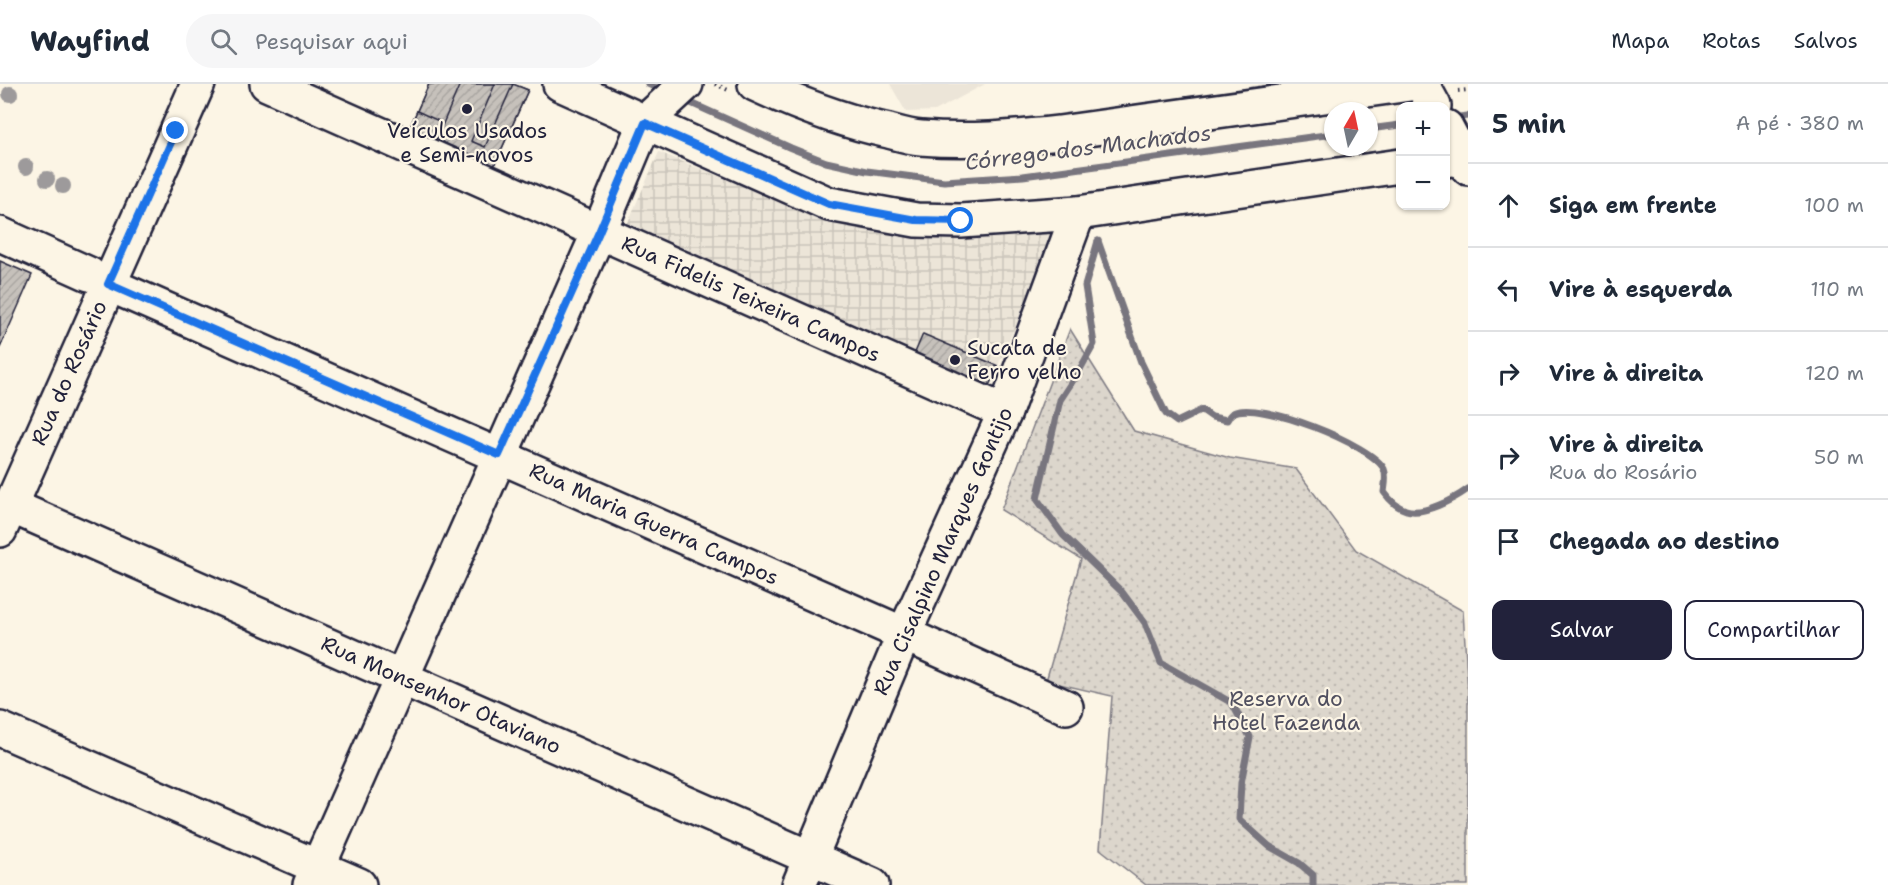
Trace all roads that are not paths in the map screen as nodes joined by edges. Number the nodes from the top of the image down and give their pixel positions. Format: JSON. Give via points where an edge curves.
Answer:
{"nodes":[{"id":1,"x":174,"y":84,"type":"edge"},
{"id":2,"x":198,"y":84,"type":"edge"},
{"id":3,"x":267,"y":84,"type":"edge"},
{"id":4,"x":560,"y":84,"type":"edge"},
{"id":5,"x":755,"y":84,"type":"edge"},
{"id":6,"x":1410,"y":84,"type":"edge"},
{"id":7,"x":1422,"y":84,"type":"edge"},
{"id":8,"x":669,"y":99,"type":"edge"},
{"id":9,"x":1453,"y":144,"type":"edge"},
{"id":10,"x":1396,"y":167,"type":"edge"},
{"id":11,"x":1078,"y":213,"type":"junction"},
{"id":12,"x":599,"y":232,"type":"junction"},
{"id":13,"x":0,"y":234,"type":"edge"},
{"id":14,"x":99,"y":279,"type":"junction"},
{"id":15,"x":1005,"y":412,"type":"junction"},
{"id":16,"x":499,"y":455,"type":"junction"},
{"id":17,"x":0,"y":473,"type":"edge"},
{"id":18,"x":5,"y":518,"type":"edge"},
{"id":19,"x":904,"y":634,"type":"junction"},
{"id":20,"x":401,"y":678,"type":"junction"},
{"id":21,"x":1066,"y":707,"type":"dead end"},
{"id":22,"x":0,"y":729,"type":"edge"},
{"id":23,"x":805,"y":872,"type":"edge"},
{"id":24,"x":314,"y":876,"type":"edge"},
{"id":25,"x":359,"y":885,"type":"edge"},
{"id":26,"x":872,"y":885,"type":"edge"}],
"edges":[{"from":1,"to":14,"type":"street","name":"Rua do Rosário"},
{"from":2,"to":14,"type":"street","name":"Rua do Rosário"},
{"from":3,"to":12,"type":"street","name":"Rua Fidelis Teixeira Campos"},
{"from":4,"to":8,"type":"street"},
{"from":5,"to":6,"type":"street","via":[[827,115],[919,138],[966,140],[1059,133]]},
{"from":7,"to":9,"type":"street"},
{"from":8,"to":11,"type":"street","via":[[791,188],[829,204],[916,220]]},
{"from":8,"to":12,"type":"street"},
{"from":10,"to":11,"type":"street"},
{"from":11,"to":15,"type":"street","name":"Rua Cisalpino Marques Gontijo"},
{"from":12,"to":15,"type":"street","name":"Rua Fidelis Teixeira Campos"},
{"from":12,"to":16,"type":"street"},
{"from":13,"to":14,"type":"street","name":"Rua Maria Guerra Campos"},
{"from":14,"to":16,"type":"street","name":"Rua Maria Guerra Campos"},
{"from":14,"to":17,"type":"street","name":"Rua do Rosário"},
{"from":14,"to":18,"type":"street","name":"Rua do Rosário"},
{"from":15,"to":19,"type":"street","name":"Rua Cisalpino Marques Gontijo"},
{"from":16,"to":19,"type":"street","name":"Rua Maria Guerra Campos"},
{"from":16,"to":20,"type":"street"},
{"from":18,"to":20,"type":"street","name":"Rua Monsenhor Otaviano"},
{"from":19,"to":21,"type":"street","name":"Rua Maria Guerra Campos"},
{"from":19,"to":23,"type":"street","name":"Rua Cisalpino Marques Gontijo"},
{"from":20,"to":23,"type":"street","name":"Rua Monsenhor Otaviano"},
{"from":20,"to":24,"type":"street"},
{"from":22,"to":24,"type":"street"},
{"from":23,"to":26,"type":"street","name":"Rua Monsenhor Otaviano"},
{"from":24,"to":25,"type":"street"}]}
